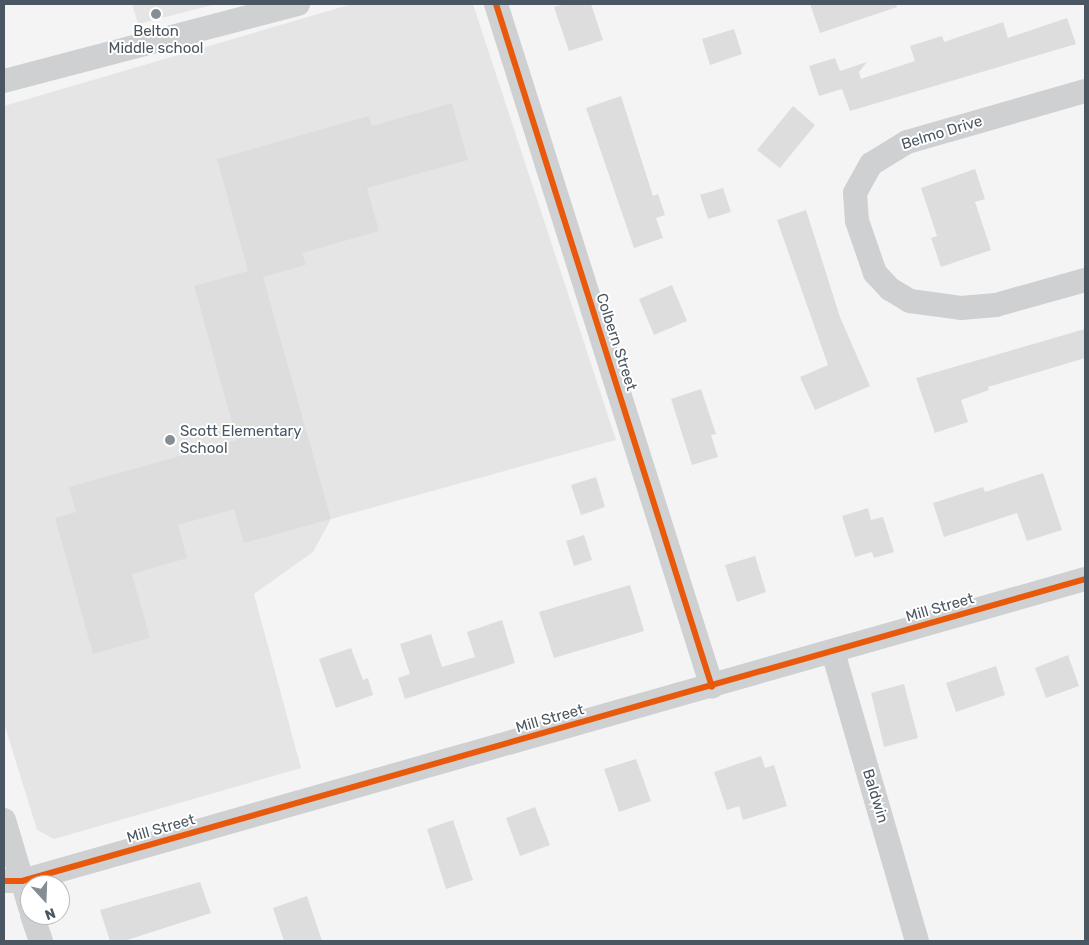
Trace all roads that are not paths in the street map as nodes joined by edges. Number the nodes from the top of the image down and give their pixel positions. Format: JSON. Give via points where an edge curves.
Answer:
{"nodes":[{"id":1,"x":298,"y":4,"type":"edge"},
{"id":2,"x":496,"y":4,"type":"edge"},
{"id":3,"x":4,"y":81,"type":"edge"},
{"id":4,"x":1085,"y":91,"type":"edge"},
{"id":5,"x":1085,"y":280,"type":"edge"},
{"id":6,"x":1085,"y":579,"type":"edge"},
{"id":7,"x":833,"y":652,"type":"junction"},
{"id":8,"x":712,"y":687,"type":"junction"},
{"id":9,"x":4,"y":820,"type":"edge"},
{"id":10,"x":13,"y":881,"type":"edge"},
{"id":11,"x":20,"y":892,"type":"edge"},
{"id":12,"x":35,"y":925,"type":"edge"},
{"id":13,"x":40,"y":941,"type":"edge"},
{"id":14,"x":917,"y":941,"type":"edge"}],
"edges":[{"from":1,"to":3,"type":"street"},
{"from":2,"to":8,"type":"street","name":"Colbern Street"},
{"from":4,"to":5,"type":"street","name":"Belmo Drive","via":[[907,142],[870,164],[855,193],[857,221],[875,273],[890,289],[910,301],[961,308],[996,304]]},
{"from":6,"to":7,"type":"street","name":"Mill Street"},
{"from":7,"to":8,"type":"street","name":"Mill Street"},
{"from":7,"to":14,"type":"street","name":"Baldwin"},
{"from":8,"to":10,"type":"street","name":"Mill Street"},
{"from":9,"to":10,"type":"street"},
{"from":10,"to":11,"type":"street"},
{"from":12,"to":13,"type":"street"}]}
